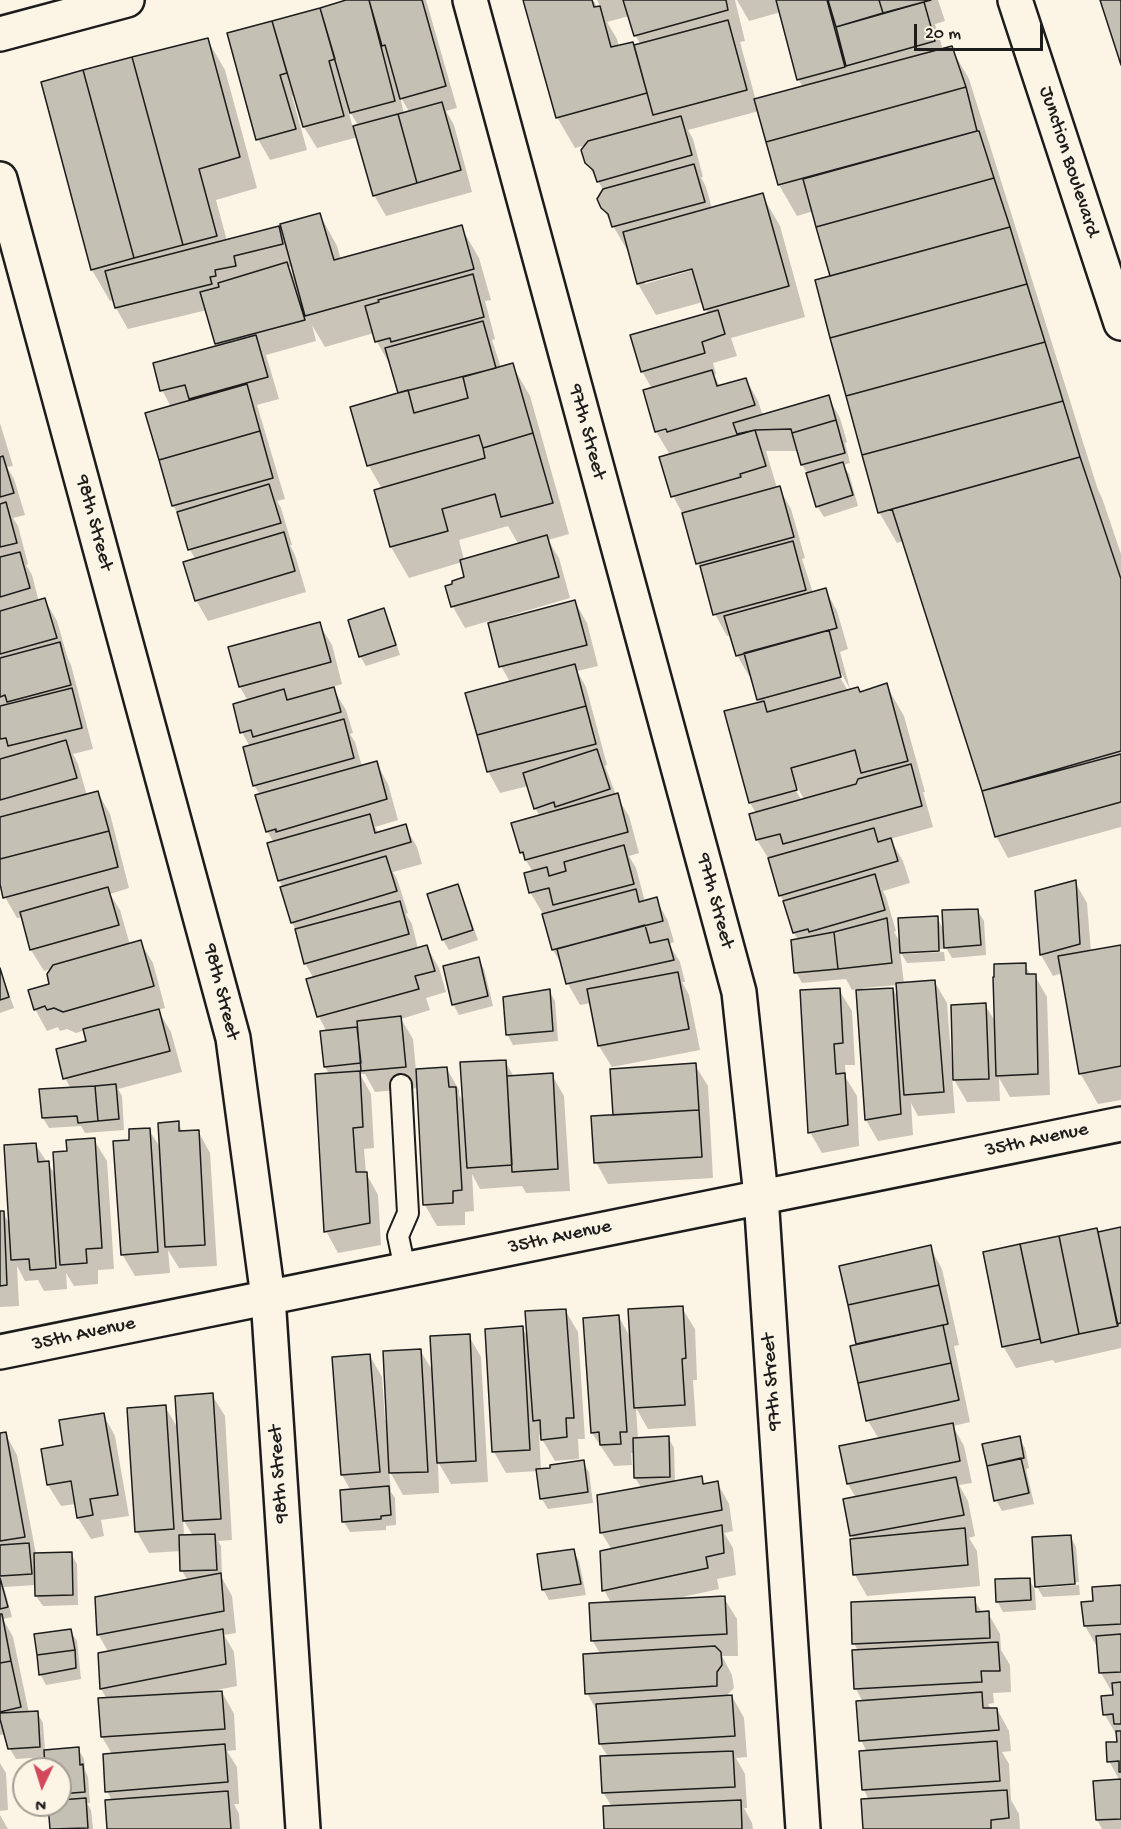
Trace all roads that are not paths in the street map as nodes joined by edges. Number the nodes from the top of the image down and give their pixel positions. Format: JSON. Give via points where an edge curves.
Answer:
{"nodes":[{"id":1,"x":127,"y":0,"type":"edge"},
{"id":2,"x":470,"y":0,"type":"edge"},
{"id":3,"x":1015,"y":0,"type":"edge"},
{"id":4,"x":0,"y":34,"type":"edge"},
{"id":5,"x":0,"y":179,"type":"edge"},
{"id":6,"x":1121,"y":323,"type":"edge"},
{"id":7,"x":400,"y":1085,"type":"dead end"},
{"id":8,"x":1121,"y":1124,"type":"edge"},
{"id":9,"x":761,"y":1196,"type":"junction"},
{"id":10,"x":405,"y":1269,"type":"junction"},
{"id":11,"x":268,"y":1297,"type":"junction"},
{"id":12,"x":0,"y":1352,"type":"edge"},
{"id":13,"x":303,"y":1829,"type":"edge"},
{"id":14,"x":803,"y":1829,"type":"edge"}],
"edges":[{"from":1,"to":4,"type":"street"},
{"from":2,"to":9,"type":"street","name":"97th Street","via":[[739,992]]},
{"from":3,"to":6,"type":"street","name":"Junction Boulevard"},
{"from":5,"to":11,"type":"street","name":"98th Street","via":[[233,1038]]},
{"from":7,"to":10,"type":"lane","via":[[408,1213],[398,1236]]},
{"from":8,"to":9,"type":"street","name":"35th Avenue"},
{"from":9,"to":10,"type":"street","name":"35th Avenue"},
{"from":9,"to":14,"type":"street","name":"97th Street"},
{"from":10,"to":11,"type":"street","name":"35th Avenue"},
{"from":11,"to":12,"type":"street","name":"35th Avenue"},
{"from":11,"to":13,"type":"street","name":"98th Street"}]}
